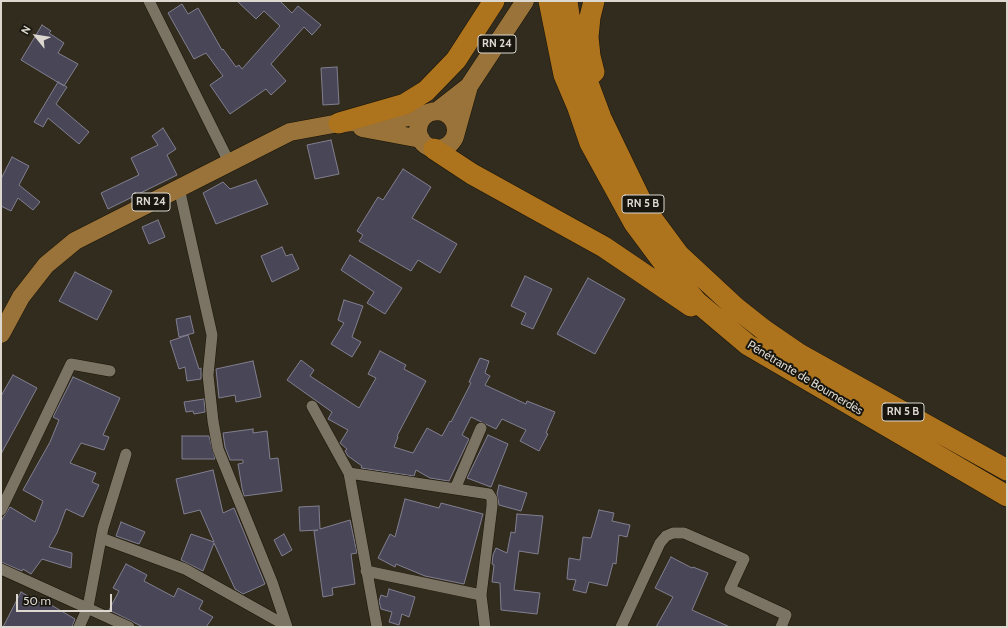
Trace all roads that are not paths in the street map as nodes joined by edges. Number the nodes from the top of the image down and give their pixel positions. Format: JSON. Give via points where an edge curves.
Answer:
{"nodes":[{"id":1,"x":149,"y":1,"type":"edge"},
{"id":2,"x":494,"y":1,"type":"edge"},
{"id":3,"x":526,"y":1,"type":"edge"},
{"id":4,"x":549,"y":1,"type":"edge"},
{"id":5,"x":566,"y":1,"type":"edge"},
{"id":6,"x":594,"y":1,"type":"edge"},
{"id":7,"x":469,"y":86,"type":"junction"},
{"id":8,"x":437,"y":111,"type":"junction"},
{"id":9,"x":339,"y":123,"type":"junction"},
{"id":10,"x":455,"y":136,"type":"junction"},
{"id":11,"x":427,"y":144,"type":"junction"},
{"id":12,"x":230,"y":162,"type":"junction"},
{"id":13,"x":179,"y":188,"type":"junction"},
{"id":14,"x":645,"y":209,"type":"junction"},
{"id":15,"x":1,"y":334,"type":"edge"},
{"id":16,"x":748,"y":345,"type":"junction"},
{"id":17,"x":110,"y":371,"type":"dead end"},
{"id":18,"x":312,"y":406,"type":"dead end"},
{"id":19,"x":481,"y":428,"type":"dead end"},
{"id":20,"x":126,"y":454,"type":"dead end"},
{"id":21,"x":1007,"y":470,"type":"edge"},
{"id":22,"x":349,"y":472,"type":"junction"},
{"id":23,"x":456,"y":489,"type":"junction"},
{"id":24,"x":1007,"y":496,"type":"edge"},
{"id":25,"x":1,"y":510,"type":"edge"},
{"id":26,"x":101,"y":538,"type":"junction"},
{"id":27,"x":1,"y":569,"type":"edge"},
{"id":28,"x":366,"y":571,"type":"junction"},
{"id":29,"x":482,"y":595,"type":"junction"},
{"id":30,"x":88,"y":607,"type":"junction"},
{"id":31,"x":286,"y":626,"type":"edge"},
{"id":32,"x":79,"y":627,"type":"edge"},
{"id":33,"x":129,"y":627,"type":"edge"},
{"id":34,"x":378,"y":627,"type":"edge"},
{"id":35,"x":485,"y":627,"type":"edge"},
{"id":36,"x":621,"y":627,"type":"edge"},
{"id":37,"x":781,"y":627,"type":"edge"}],
"edges":[{"from":1,"to":12,"type":"street"},
{"from":2,"to":9,"type":"highway","via":[[456,60],[426,91],[405,104]]},
{"from":3,"to":7,"type":"main road","number":"RN 24"},
{"from":4,"to":16,"type":"highway","name":"Pénétrante de Boumerdès","number":"RN 5 B","via":[[564,75],[590,143],[614,190],[666,266],[697,302]]},
{"from":5,"to":14,"type":"highway","name":"Pénétrante de Boumerdès","number":"RN 5 B","via":[[573,43],[601,118]]},
{"from":6,"to":14,"type":"highway","via":[[588,37],[590,56],[597,82]]},
{"from":7,"to":8,"type":"main road"},
{"from":7,"to":10,"type":"main road"},
{"from":8,"to":9,"type":"main road","via":[[399,119]]},
{"from":8,"to":10,"type":"main road","via":[[452,117],[455,123]]},
{"from":8,"to":11,"type":"main road","via":[[425,116],[419,124],[418,130]]},
{"from":9,"to":11,"type":"main road"},
{"from":9,"to":12,"type":"main road","number":"RN 24","via":[[290,132]]},
{"from":10,"to":11,"type":"main road","via":[[446,146]]},
{"from":11,"to":16,"type":"highway","via":[[472,174],[604,247]]},
{"from":12,"to":13,"type":"main road","number":"RN 24"},
{"from":13,"to":15,"type":"main road","number":"RN 24","via":[[75,241],[46,265],[21,297]]},
{"from":13,"to":31,"type":"street","via":[[212,335],[208,375],[218,449],[272,582]]},
{"from":14,"to":21,"type":"highway","name":"Pénétrante de Boumerdès","number":"RN 5 B","via":[[678,254],[703,279],[764,330],[799,354]]},
{"from":16,"to":24,"type":"highway","name":"Pénétrante de Boumerdès","number":"RN 5 B"},
{"from":17,"to":25,"type":"street","via":[[71,364]]},
{"from":18,"to":22,"type":"street"},
{"from":19,"to":23,"type":"street"},
{"from":20,"to":26,"type":"street"},
{"from":22,"to":23,"type":"street"},
{"from":22,"to":28,"type":"street"},
{"from":23,"to":29,"type":"street","via":[[489,494],[492,499]]},
{"from":26,"to":30,"type":"street"},
{"from":26,"to":31,"type":"street","via":[[185,569]]},
{"from":27,"to":30,"type":"street"},
{"from":28,"to":29,"type":"street"},
{"from":28,"to":34,"type":"street"},
{"from":29,"to":35,"type":"street"},
{"from":30,"to":32,"type":"street"},
{"from":30,"to":33,"type":"street"},
{"from":36,"to":37,"type":"street","via":[[660,543],[669,534],[684,533],[744,559],[730,589],[786,615]]}]}
